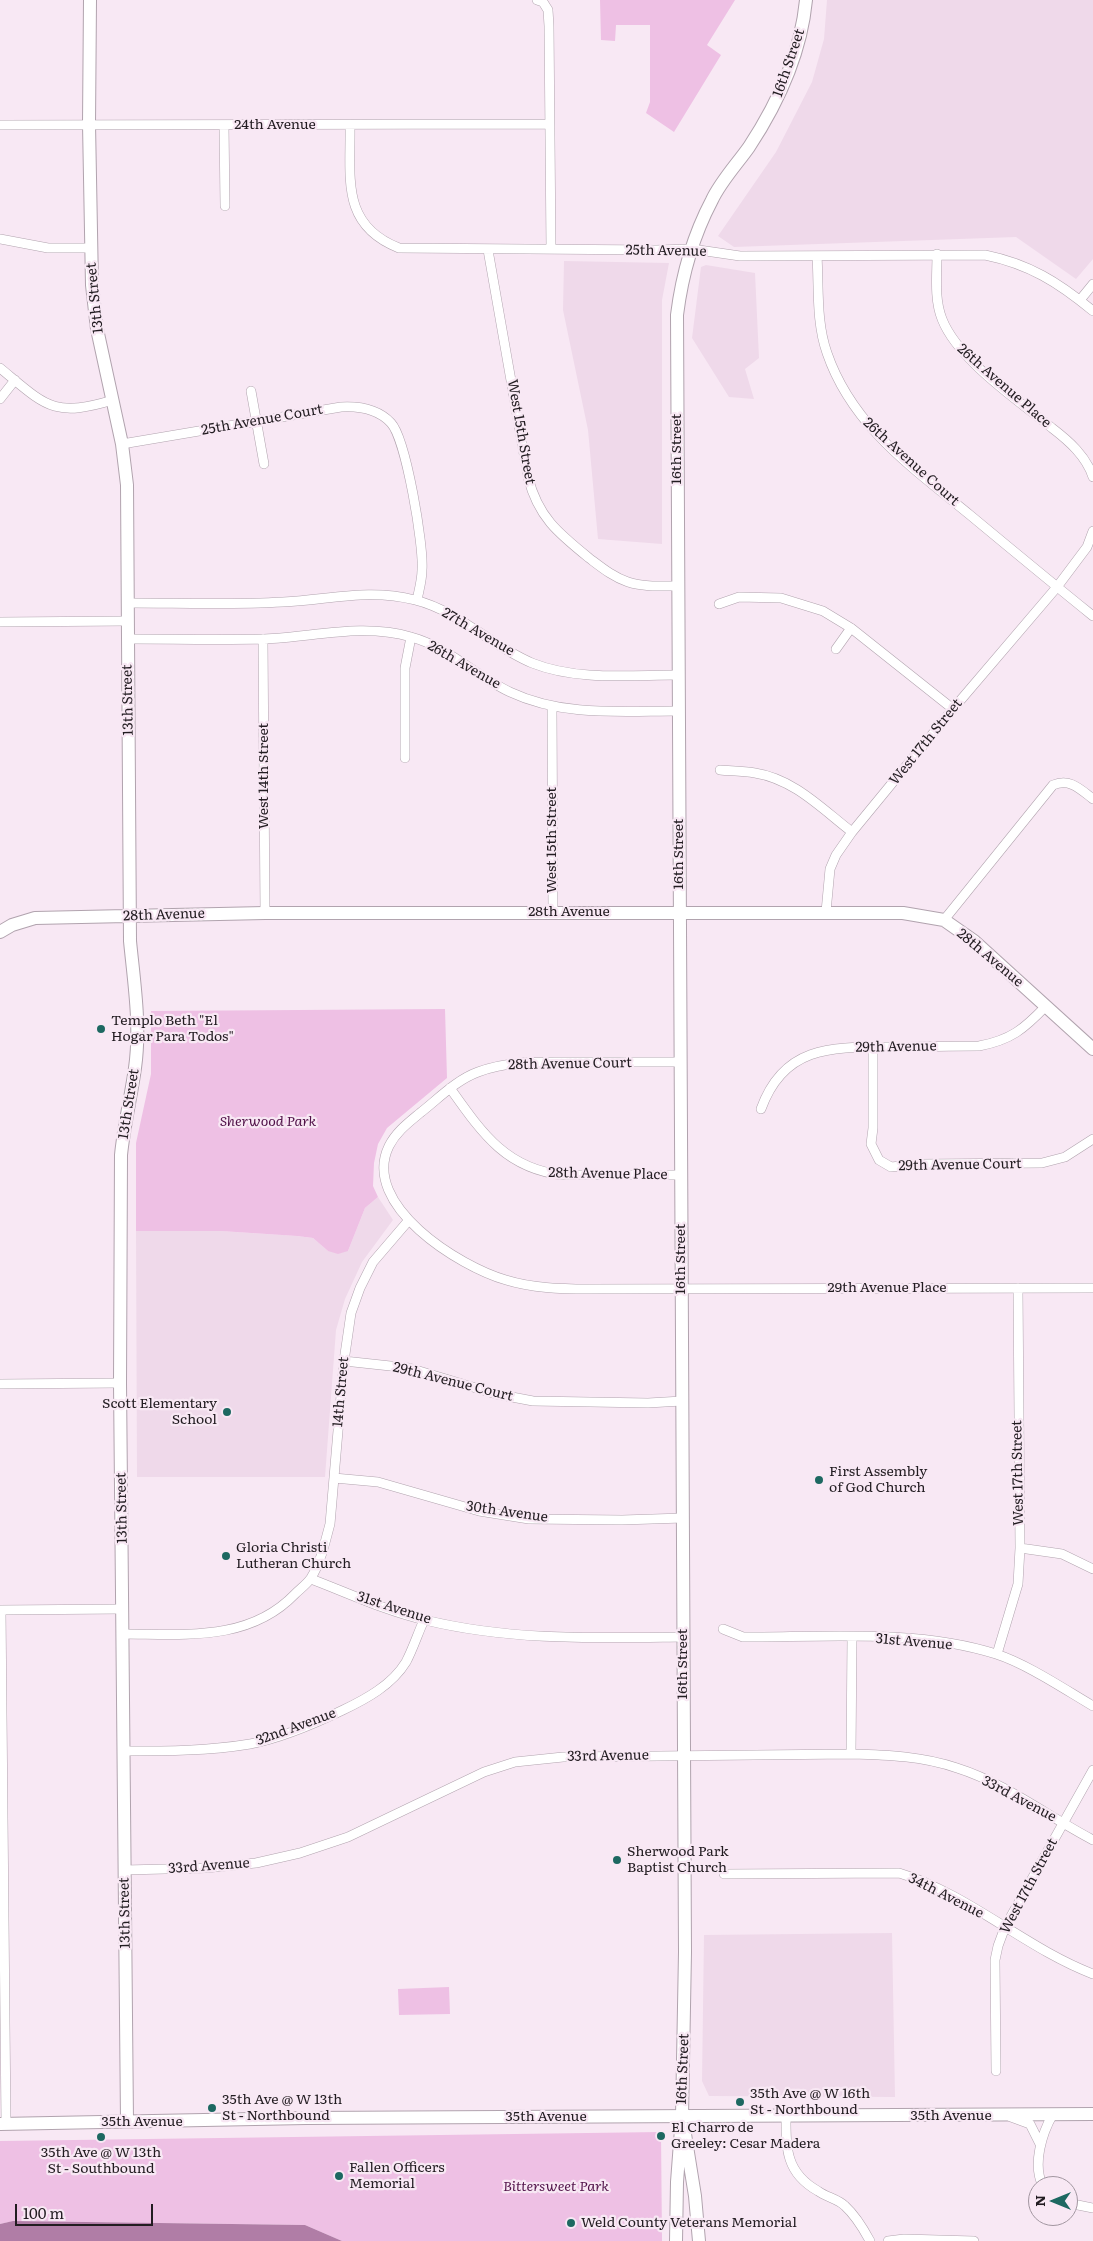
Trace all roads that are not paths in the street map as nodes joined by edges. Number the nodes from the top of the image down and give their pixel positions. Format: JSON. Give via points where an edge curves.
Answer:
{"nodes":[{"id":1,"x":90,"y":0,"type":"edge"},
{"id":2,"x":537,"y":0,"type":"edge"},
{"id":3,"x":806,"y":0,"type":"edge"},
{"id":4,"x":89,"y":124,"type":"junction"},
{"id":5,"x":550,"y":124,"type":"junction"},
{"id":6,"x":0,"y":125,"type":"edge"},
{"id":7,"x":224,"y":125,"type":"junction"},
{"id":8,"x":350,"y":125,"type":"junction"},
{"id":9,"x":225,"y":206,"type":"dead end"},
{"id":10,"x":0,"y":239,"type":"edge"},
{"id":11,"x":91,"y":248,"type":"junction"},
{"id":12,"x":551,"y":249,"type":"junction"},
{"id":13,"x":692,"y":249,"type":"junction"},
{"id":14,"x":488,"y":250,"type":"junction"},
{"id":15,"x":937,"y":254,"type":"junction"},
{"id":16,"x":817,"y":256,"type":"junction"},
{"id":17,"x":1093,"y":284,"type":"edge"},
{"id":18,"x":1080,"y":300,"type":"junction"},
{"id":19,"x":1093,"y":310,"type":"edge"},
{"id":20,"x":0,"y":368,"type":"edge"},
{"id":21,"x":15,"y":380,"type":"junction"},
{"id":22,"x":251,"y":391,"type":"dead end"},
{"id":23,"x":0,"y":399,"type":"edge"},
{"id":24,"x":113,"y":400,"type":"junction"},
{"id":25,"x":256,"y":421,"type":"junction"},
{"id":26,"x":122,"y":444,"type":"junction"},
{"id":27,"x":264,"y":464,"type":"dead end"},
{"id":28,"x":1093,"y":477,"type":"edge"},
{"id":29,"x":1093,"y":531,"type":"edge"},
{"id":30,"x":678,"y":586,"type":"junction"},
{"id":31,"x":1057,"y":587,"type":"junction"},
{"id":32,"x":416,"y":600,"type":"junction"},
{"id":33,"x":128,"y":603,"type":"junction"},
{"id":34,"x":719,"y":604,"type":"dead end"},
{"id":35,"x":1093,"y":616,"type":"edge"},
{"id":36,"x":128,"y":621,"type":"junction"},
{"id":37,"x":0,"y":622,"type":"edge"},
{"id":38,"x":850,"y":628,"type":"junction"},
{"id":39,"x":412,"y":637,"type":"junction"},
{"id":40,"x":128,"y":639,"type":"junction"},
{"id":41,"x":263,"y":639,"type":"junction"},
{"id":42,"x":836,"y":649,"type":"dead end"},
{"id":43,"x":678,"y":675,"type":"junction"},
{"id":44,"x":552,"y":707,"type":"junction"},
{"id":45,"x":953,"y":709,"type":"junction"},
{"id":46,"x":678,"y":711,"type":"junction"},
{"id":47,"x":405,"y":758,"type":"dead end"},
{"id":48,"x":720,"y":770,"type":"dead end"},
{"id":49,"x":1093,"y":799,"type":"edge"},
{"id":50,"x":852,"y":832,"type":"junction"},
{"id":51,"x":264,"y":912,"type":"junction"},
{"id":52,"x":553,"y":912,"type":"junction"},
{"id":53,"x":679,"y":912,"type":"junction"},
{"id":54,"x":826,"y":912,"type":"junction"},
{"id":55,"x":130,"y":916,"type":"junction"},
{"id":56,"x":944,"y":920,"type":"junction"},
{"id":57,"x":0,"y":932,"type":"edge"},
{"id":58,"x":1046,"y":1006,"type":"junction"},
{"id":59,"x":874,"y":1047,"type":"junction"},
{"id":60,"x":1093,"y":1049,"type":"edge"},
{"id":61,"x":681,"y":1062,"type":"junction"},
{"id":62,"x":450,"y":1088,"type":"junction"},
{"id":63,"x":761,"y":1109,"type":"dead end"},
{"id":64,"x":1093,"y":1139,"type":"edge"},
{"id":65,"x":681,"y":1175,"type":"junction"},
{"id":66,"x":409,"y":1220,"type":"junction"},
{"id":67,"x":1018,"y":1288,"type":"junction"},
{"id":68,"x":1093,"y":1288,"type":"edge"},
{"id":69,"x":681,"y":1289,"type":"junction"},
{"id":70,"x":344,"y":1361,"type":"junction"},
{"id":71,"x":120,"y":1383,"type":"junction"},
{"id":72,"x":0,"y":1384,"type":"edge"},
{"id":73,"x":682,"y":1401,"type":"junction"},
{"id":74,"x":334,"y":1478,"type":"junction"},
{"id":75,"x":683,"y":1518,"type":"junction"},
{"id":76,"x":1020,"y":1548,"type":"junction"},
{"id":77,"x":1093,"y":1569,"type":"edge"},
{"id":78,"x":311,"y":1578,"type":"junction"},
{"id":79,"x":123,"y":1609,"type":"junction"},
{"id":80,"x":0,"y":1610,"type":"edge"},
{"id":81,"x":424,"y":1620,"type":"junction"},
{"id":82,"x":723,"y":1629,"type":"dead end"},
{"id":83,"x":123,"y":1634,"type":"junction"},
{"id":84,"x":683,"y":1637,"type":"junction"},
{"id":85,"x":852,"y":1638,"type":"junction"},
{"id":86,"x":997,"y":1654,"type":"junction"},
{"id":87,"x":1093,"y":1706,"type":"edge"},
{"id":88,"x":124,"y":1751,"type":"junction"},
{"id":89,"x":851,"y":1754,"type":"junction"},
{"id":90,"x":684,"y":1755,"type":"junction"},
{"id":91,"x":1093,"y":1770,"type":"edge"},
{"id":92,"x":1,"y":1771,"type":"edge"},
{"id":93,"x":1064,"y":1823,"type":"junction"},
{"id":94,"x":1093,"y":1840,"type":"edge"},
{"id":95,"x":124,"y":1870,"type":"junction"},
{"id":96,"x":724,"y":1874,"type":"dead end"},
{"id":97,"x":1,"y":1885,"type":"edge"},
{"id":98,"x":1005,"y":1927,"type":"junction"},
{"id":99,"x":1093,"y":1974,"type":"edge"},
{"id":100,"x":2,"y":1998,"type":"edge"},
{"id":101,"x":996,"y":2071,"type":"dead end"},
{"id":102,"x":1053,"y":2114,"type":"junction"},
{"id":103,"x":1093,"y":2114,"type":"edge"},
{"id":104,"x":1008,"y":2115,"type":"junction"},
{"id":105,"x":682,"y":2116,"type":"junction"},
{"id":106,"x":786,"y":2117,"type":"junction"},
{"id":107,"x":126,"y":2121,"type":"junction"},
{"id":108,"x":3,"y":2124,"type":"edge"},
{"id":109,"x":1040,"y":2144,"type":"junction"},
{"id":110,"x":1040,"y":2176,"type":"edge"},
{"id":111,"x":1078,"y":2205,"type":"edge"},
{"id":112,"x":1093,"y":2208,"type":"edge"},
{"id":113,"x":676,"y":2241,"type":"edge"},
{"id":114,"x":698,"y":2241,"type":"edge"},
{"id":115,"x":870,"y":2241,"type":"edge"},
{"id":116,"x":888,"y":2241,"type":"edge"},
{"id":117,"x":974,"y":2241,"type":"edge"}],
"edges":[{"from":1,"to":4,"type":"main road","name":"13th Street"},
{"from":2,"to":5,"type":"street","via":[[543,2],[548,10]]},
{"from":3,"to":13,"type":"main road","name":"16th Street","via":[[797,47],[780,93],[713,198]]},
{"from":4,"to":6,"type":"street","name":"24th Avenue"},
{"from":4,"to":7,"type":"street","name":"24th Avenue"},
{"from":4,"to":11,"type":"main road","name":"13th Street"},
{"from":5,"to":8,"type":"street","name":"24th Avenue"},
{"from":5,"to":12,"type":"street"},
{"from":7,"to":8,"type":"street","name":"24th Avenue"},
{"from":7,"to":9,"type":"street"},
{"from":8,"to":14,"type":"street","name":"25th Avenue","via":[[354,205],[376,238],[399,248]]},
{"from":10,"to":11,"type":"street","via":[[48,248]]},
{"from":11,"to":24,"type":"main road","name":"13th Street","via":[[97,329]]},
{"from":12,"to":13,"type":"street","name":"25th Avenue"},
{"from":12,"to":14,"type":"street","name":"25th Avenue"},
{"from":13,"to":16,"type":"street","name":"25th Avenue","via":[[740,256]]},
{"from":13,"to":30,"type":"main road","name":"16th Street","via":[[677,314]]},
{"from":14,"to":30,"type":"street","name":"West 15th Street","via":[[528,477],[536,503],[556,531],[606,571],[628,582],[646,586]]},
{"from":15,"to":16,"type":"street","name":"25th Avenue"},
{"from":15,"to":18,"type":"street","name":"25th Avenue","via":[[1007,259],[1031,268]]},
{"from":15,"to":28,"type":"street","name":"26th Avenue Place","via":[[937,301],[941,318],[954,342],[991,378],[1062,436],[1087,462]]},
{"from":16,"to":31,"type":"street","name":"26th Avenue Court","via":[[820,323],[826,352],[856,411],[916,470]]},
{"from":17,"to":18,"type":"street"},
{"from":18,"to":19,"type":"street","name":"25th Avenue"},
{"from":20,"to":21,"type":"street"},
{"from":21,"to":23,"type":"street"},
{"from":21,"to":24,"type":"street","via":[[42,401],[60,408],[73,409]]},
{"from":22,"to":25,"type":"street"},
{"from":24,"to":26,"type":"main road","name":"13th Street"},
{"from":25,"to":26,"type":"street","name":"25th Avenue Court"},
{"from":25,"to":27,"type":"street"},
{"from":25,"to":32,"type":"street","name":"25th Avenue Court","via":[[351,406],[374,412],[390,422],[402,447],[420,544],[422,568]]},
{"from":26,"to":33,"type":"main road","name":"13th Street","via":[[127,486]]},
{"from":29,"to":31,"type":"street","via":[[1087,547]]},
{"from":30,"to":43,"type":"main road","name":"16th Street"},
{"from":31,"to":35,"type":"street","name":"26th Avenue Court"},
{"from":31,"to":45,"type":"street","name":"West 17th Street"},
{"from":32,"to":33,"type":"street","name":"27th Avenue","via":[[347,594],[281,602]]},
{"from":32,"to":43,"type":"street","name":"27th Avenue","via":[[460,619],[496,644],[549,669],[596,675]]},
{"from":33,"to":36,"type":"main road","name":"13th Street"},
{"from":34,"to":38,"type":"street","via":[[739,597],[781,598],[815,607]]},
{"from":36,"to":37,"type":"street"},
{"from":36,"to":40,"type":"main road","name":"13th Street"},
{"from":38,"to":42,"type":"street"},
{"from":38,"to":45,"type":"street"},
{"from":39,"to":41,"type":"street","name":"26th Avenue","via":[[374,630],[350,630]]},
{"from":39,"to":44,"type":"street","name":"26th Avenue","via":[[447,653],[510,692]]},
{"from":39,"to":47,"type":"street","via":[[405,668]]},
{"from":40,"to":41,"type":"street","name":"26th Avenue"},
{"from":40,"to":55,"type":"main road","name":"13th Street"},
{"from":41,"to":51,"type":"street","name":"West 14th Street"},
{"from":43,"to":46,"type":"main road","name":"16th Street"},
{"from":44,"to":46,"type":"street","name":"26th Avenue"},
{"from":44,"to":52,"type":"street","name":"West 15th Street"},
{"from":45,"to":50,"type":"street","name":"West 17th Street"},
{"from":46,"to":53,"type":"main road","name":"16th Street"},
{"from":48,"to":50,"type":"street","via":[[755,773],[788,784]]},
{"from":49,"to":56,"type":"street","via":[[1065,782],[1053,785]]},
{"from":50,"to":54,"type":"street","name":"West 17th Street","via":[[830,869]]},
{"from":51,"to":52,"type":"main road","name":"28th Avenue"},
{"from":51,"to":55,"type":"main road","name":"28th Avenue"},
{"from":52,"to":53,"type":"main road","name":"28th Avenue"},
{"from":53,"to":54,"type":"main road","name":"28th Avenue"},
{"from":53,"to":61,"type":"main road","name":"16th Street"},
{"from":54,"to":56,"type":"main road","name":"28th Avenue","via":[[903,913]]},
{"from":55,"to":57,"type":"main road","name":"28th Avenue","via":[[35,918]]},
{"from":55,"to":71,"type":"main road","name":"13th Street","via":[[136,1043],[121,1155]]},
{"from":56,"to":58,"type":"main road","name":"28th Avenue","via":[[974,942]]},
{"from":58,"to":59,"type":"street","name":"29th Avenue","via":[[1026,1027],[1001,1042],[980,1046]]},
{"from":58,"to":60,"type":"main road","name":"28th Avenue"},
{"from":59,"to":63,"type":"street","name":"29th Avenue","via":[[836,1048],[809,1054],[778,1076]]},
{"from":59,"to":64,"type":"street","name":"29th Avenue Court","via":[[871,1144],[880,1160],[891,1167],[1042,1163],[1065,1157]]},
{"from":61,"to":62,"type":"street","name":"28th Avenue Court","via":[[504,1065],[478,1072]]},
{"from":61,"to":65,"type":"main road","name":"16th Street"},
{"from":62,"to":65,"type":"street","name":"28th Avenue Place","via":[[496,1145],[514,1161],[530,1168],[563,1175]]},
{"from":62,"to":66,"type":"street","name":"28th Avenue Court","via":[[399,1131],[389,1147],[386,1182]]},
{"from":65,"to":69,"type":"main road","name":"16th Street"},
{"from":66,"to":69,"type":"street","via":[[449,1254],[504,1280],[554,1288]]},
{"from":66,"to":70,"type":"street","name":"14th Street","via":[[373,1262],[360,1288],[351,1312]]},
{"from":67,"to":68,"type":"street","name":"29th Avenue Place"},
{"from":67,"to":69,"type":"street","name":"29th Avenue Place"},
{"from":67,"to":76,"type":"street","name":"West 17th Street"},
{"from":69,"to":73,"type":"main road","name":"16th Street"},
{"from":70,"to":73,"type":"street","name":"29th Avenue Court","via":[[409,1368],[496,1394],[533,1400]]},
{"from":70,"to":74,"type":"street","name":"14th Street"},
{"from":71,"to":72,"type":"street"},
{"from":71,"to":79,"type":"main road","name":"13th Street"},
{"from":73,"to":75,"type":"main road","name":"16th Street"},
{"from":74,"to":75,"type":"street","name":"30th Avenue","via":[[378,1482],[479,1511],[529,1519]]},
{"from":74,"to":78,"type":"street","name":"14th Street","via":[[330,1524]]},
{"from":75,"to":84,"type":"main road","name":"16th Street"},
{"from":76,"to":77,"type":"street","via":[[1062,1554]]},
{"from":76,"to":86,"type":"street","name":"West 17th Street","via":[[1018,1584]]},
{"from":78,"to":81,"type":"street","name":"31st Avenue"},
{"from":78,"to":83,"type":"street","via":[[289,1601],[250,1625],[206,1634]]},
{"from":79,"to":80,"type":"street"},
{"from":79,"to":83,"type":"main road","name":"13th Street"},
{"from":80,"to":92,"type":"street"},
{"from":81,"to":84,"type":"street","name":"31st Avenue","via":[[508,1635]]},
{"from":81,"to":88,"type":"street","name":"32nd Avenue","via":[[406,1662],[385,1685],[329,1717],[252,1743],[195,1750]]},
{"from":82,"to":85,"type":"street","name":"31st Avenue","via":[[743,1637]]},
{"from":83,"to":88,"type":"main road","name":"13th Street"},
{"from":84,"to":90,"type":"main road","name":"16th Street"},
{"from":85,"to":86,"type":"street","name":"31st Avenue","via":[[934,1641]]},
{"from":85,"to":89,"type":"street"},
{"from":86,"to":87,"type":"street","name":"31st Avenue"},
{"from":88,"to":95,"type":"main road","name":"13th Street"},
{"from":89,"to":90,"type":"street","name":"33rd Avenue"},
{"from":89,"to":93,"type":"street","name":"33rd Avenue","via":[[923,1758],[958,1768]]},
{"from":90,"to":95,"type":"street","name":"33rd Avenue","via":[[563,1757],[515,1762],[484,1772],[348,1837],[300,1853],[256,1863],[205,1868]]},
{"from":90,"to":105,"type":"main road","name":"16th Street"},
{"from":91,"to":93,"type":"street","name":"West 17th Street"},
{"from":92,"to":97,"type":"street"},
{"from":93,"to":94,"type":"street","name":"33rd Avenue"},
{"from":93,"to":98,"type":"street","name":"West 17th Street"},
{"from":95,"to":107,"type":"main road","name":"13th Street"},
{"from":96,"to":98,"type":"street","name":"34th Avenue","via":[[899,1873],[919,1879]]},
{"from":97,"to":100,"type":"street"},
{"from":98,"to":99,"type":"street","name":"34th Avenue","via":[[1070,1965]]},
{"from":98,"to":101,"type":"street","name":"West 17th Street","via":[[995,1960]]},
{"from":100,"to":108,"type":"street"},
{"from":102,"to":103,"type":"main road","name":"35th Avenue"},
{"from":102,"to":104,"type":"main road","name":"35th Avenue"},
{"from":102,"to":109,"type":"street"},
{"from":104,"to":106,"type":"main road","name":"35th Avenue"},
{"from":104,"to":109,"type":"street","via":[[1030,2124]]},
{"from":105,"to":106,"type":"main road","name":"35th Avenue"},
{"from":105,"to":107,"type":"main road","name":"35th Avenue"},
{"from":105,"to":113,"type":"main road","name":"16th Street"},
{"from":105,"to":114,"type":"main road","name":"16th Street","via":[[693,2182]]},
{"from":106,"to":115,"type":"street","via":[[788,2158],[795,2170],[818,2191],[844,2204]]},
{"from":107,"to":108,"type":"main road","name":"35th Avenue"},
{"from":109,"to":110,"type":"street"},
{"from":111,"to":112,"type":"street"},
{"from":116,"to":117,"type":"street"}]}
